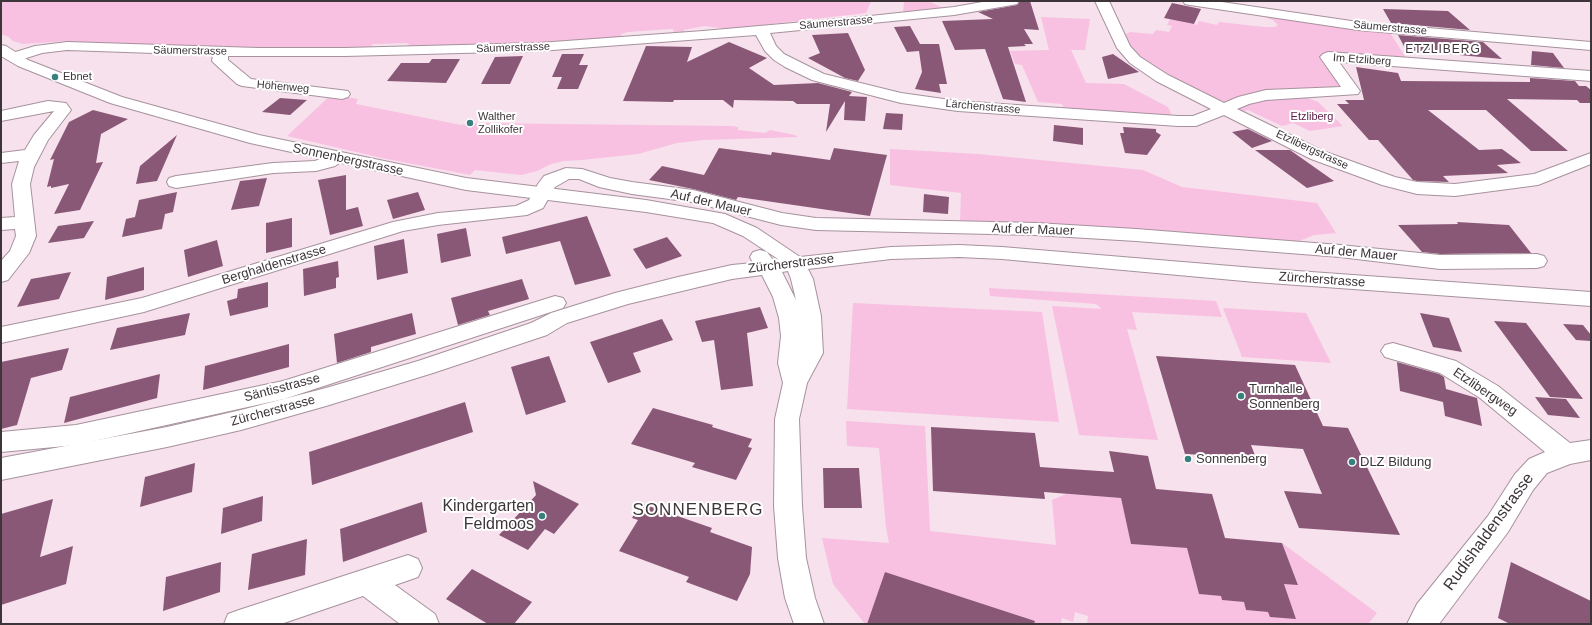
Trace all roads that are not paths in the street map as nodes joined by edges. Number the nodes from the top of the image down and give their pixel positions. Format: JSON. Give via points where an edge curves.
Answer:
{"nodes":[{"id":1,"x":889,"y":1,"type":"edge"},
{"id":2,"x":947,"y":1,"type":"edge"},
{"id":3,"x":1012,"y":1,"type":"edge"},
{"id":4,"x":1102,"y":1,"type":"edge"},
{"id":5,"x":1190,"y":1,"type":"edge"},
{"id":6,"x":965,"y":9,"type":"junction"},
{"id":7,"x":887,"y":19,"type":"junction"},
{"id":8,"x":761,"y":30,"type":"junction"},
{"id":9,"x":1566,"y":44,"type":"junction"},
{"id":10,"x":1591,"y":46,"type":"edge"},
{"id":11,"x":224,"y":51,"type":"junction"},
{"id":12,"x":8,"y":53,"type":"edge"},
{"id":13,"x":1591,"y":70,"type":"edge"},
{"id":14,"x":1591,"y":76,"type":"edge"},
{"id":15,"x":342,"y":94,"type":"dead end"},
{"id":16,"x":1224,"y":108,"type":"junction"},
{"id":17,"x":1,"y":116,"type":"edge"},
{"id":18,"x":30,"y":155,"type":"junction"},
{"id":19,"x":336,"y":157,"type":"junction"},
{"id":20,"x":1,"y":158,"type":"edge"},
{"id":21,"x":1591,"y":158,"type":"edge"},
{"id":22,"x":176,"y":182,"type":"dead end"},
{"id":23,"x":543,"y":194,"type":"junction"},
{"id":24,"x":694,"y":215,"type":"junction"},
{"id":25,"x":24,"y":223,"type":"junction"},
{"id":26,"x":1,"y":224,"type":"edge"},
{"id":27,"x":1537,"y":261,"type":"dead end"},
{"id":28,"x":798,"y":268,"type":"junction"},
{"id":29,"x":772,"y":272,"type":"junction"},
{"id":30,"x":1,"y":275,"type":"edge"},
{"id":31,"x":1591,"y":299,"type":"edge"},
{"id":32,"x":555,"y":303,"type":"dead end"},
{"id":33,"x":1,"y":335,"type":"edge"},
{"id":34,"x":1393,"y":352,"type":"dead end"},
{"id":35,"x":795,"y":383,"type":"junction"},
{"id":36,"x":1,"y":442,"type":"edge"},
{"id":37,"x":1579,"y":452,"type":"edge"},
{"id":38,"x":1,"y":469,"type":"edge"},
{"id":39,"x":408,"y":568,"type":"dead end"},
{"id":40,"x":366,"y":581,"type":"junction"},
{"id":41,"x":239,"y":624,"type":"edge"},
{"id":42,"x":424,"y":624,"type":"edge"},
{"id":43,"x":809,"y":624,"type":"edge"},
{"id":44,"x":1422,"y":624,"type":"edge"}],
"edges":[{"from":1,"to":7,"type":"street"},
{"from":2,"to":6,"type":"street"},
{"from":3,"to":6,"type":"street","name":"Säumerstrasse"},
{"from":4,"to":16,"type":"street","name":"Etzlibergstrasse","via":[[1124,48],[1134,60],[1162,78]]},
{"from":5,"to":9,"type":"street","name":"Säumerstrasse","via":[[1358,26]]},
{"from":6,"to":7,"type":"street","name":"Säumerstrasse"},
{"from":7,"to":8,"type":"street","name":"Säumerstrasse"},
{"from":8,"to":11,"type":"street","name":"Säumerstrasse","via":[[506,49]]},
{"from":8,"to":16,"type":"street","name":"Lärchenstrasse","via":[[770,48],[779,57],[804,71],[850,86],[922,102],[1178,122],[1196,122]]},
{"from":9,"to":10,"type":"street","name":"Säumerstrasse"},
{"from":9,"to":13,"type":"street"},
{"from":11,"to":12,"type":"street","name":"Säumerstrasse","via":[[58,46]]},
{"from":11,"to":15,"type":"street","name":"Höhenweg","via":[[220,61],[248,83]]},
{"from":12,"to":19,"type":"street","name":"Sonnenbergstrasse","via":[[23,63],[55,77],[116,100],[256,139]]},
{"from":14,"to":16,"type":"street","name":"Im Etzliberg","via":[[1328,57],[1352,91],[1266,95]]},
{"from":16,"to":21,"type":"street","name":"Etzlibergstrasse","via":[[1336,163],[1417,188],[1468,189],[1538,179]]},
{"from":17,"to":18,"type":"street","via":[[48,106],[62,107],[62,112]]},
{"from":18,"to":20,"type":"street"},
{"from":18,"to":25,"type":"street","via":[[22,177]]},
{"from":19,"to":22,"type":"street","via":[[316,166],[273,168]]},
{"from":19,"to":23,"type":"street","name":"Sonnenbergstrasse","via":[[466,184]]},
{"from":23,"to":24,"type":"street","name":"Sonnenbergstrasse","via":[[646,206]]},
{"from":23,"to":27,"type":"street","name":"Auf der Mauer","via":[[551,180],[566,173],[573,173],[618,186],[693,196],[781,219],[816,224],[1036,229],[1340,251],[1440,262]]},
{"from":23,"to":33,"type":"street","name":"Berghaldenstrasse","via":[[536,204],[520,211],[438,219],[400,226],[144,305]]},
{"from":24,"to":28,"type":"street","name":"Sonnenbergstrasse","via":[[718,218],[735,225],[764,240]]},
{"from":24,"to":29,"type":"street","name":"Sonnenbergstrasse","via":[[754,251]]},
{"from":25,"to":26,"type":"street"},
{"from":25,"to":30,"type":"street","via":[[24,244],[20,253]]},
{"from":28,"to":29,"type":"street","name":"Zürcherstrasse"},
{"from":28,"to":31,"type":"street","name":"Zürcherstrasse","via":[[1053,258]]},
{"from":28,"to":35,"type":"street","name":"Sonnenbergstrasse","via":[[810,316],[811,353]]},
{"from":29,"to":35,"type":"street","name":"Sonnenbergstrasse","via":[[790,318],[790,363]]},
{"from":29,"to":38,"type":"street","name":"Zürcherstrasse","via":[[572,327],[539,329],[425,367],[241,420],[101,451]]},
{"from":32,"to":36,"type":"street","name":"Säntisstrasse","via":[[284,390],[76,435]]},
{"from":34,"to":37,"type":"street","name":"Etzlibergweg","via":[[1448,367]]},
{"from":35,"to":43,"type":"street","name":"Sonnenbergstrasse","via":[[787,419],[788,506],[792,558],[800,598]]},
{"from":37,"to":44,"type":"street","name":"Rudishaldenstrasse","via":[[1538,466],[1524,482],[1498,524]]},
{"from":39,"to":40,"type":"street"},
{"from":40,"to":41,"type":"street"},
{"from":40,"to":42,"type":"street"}]}
